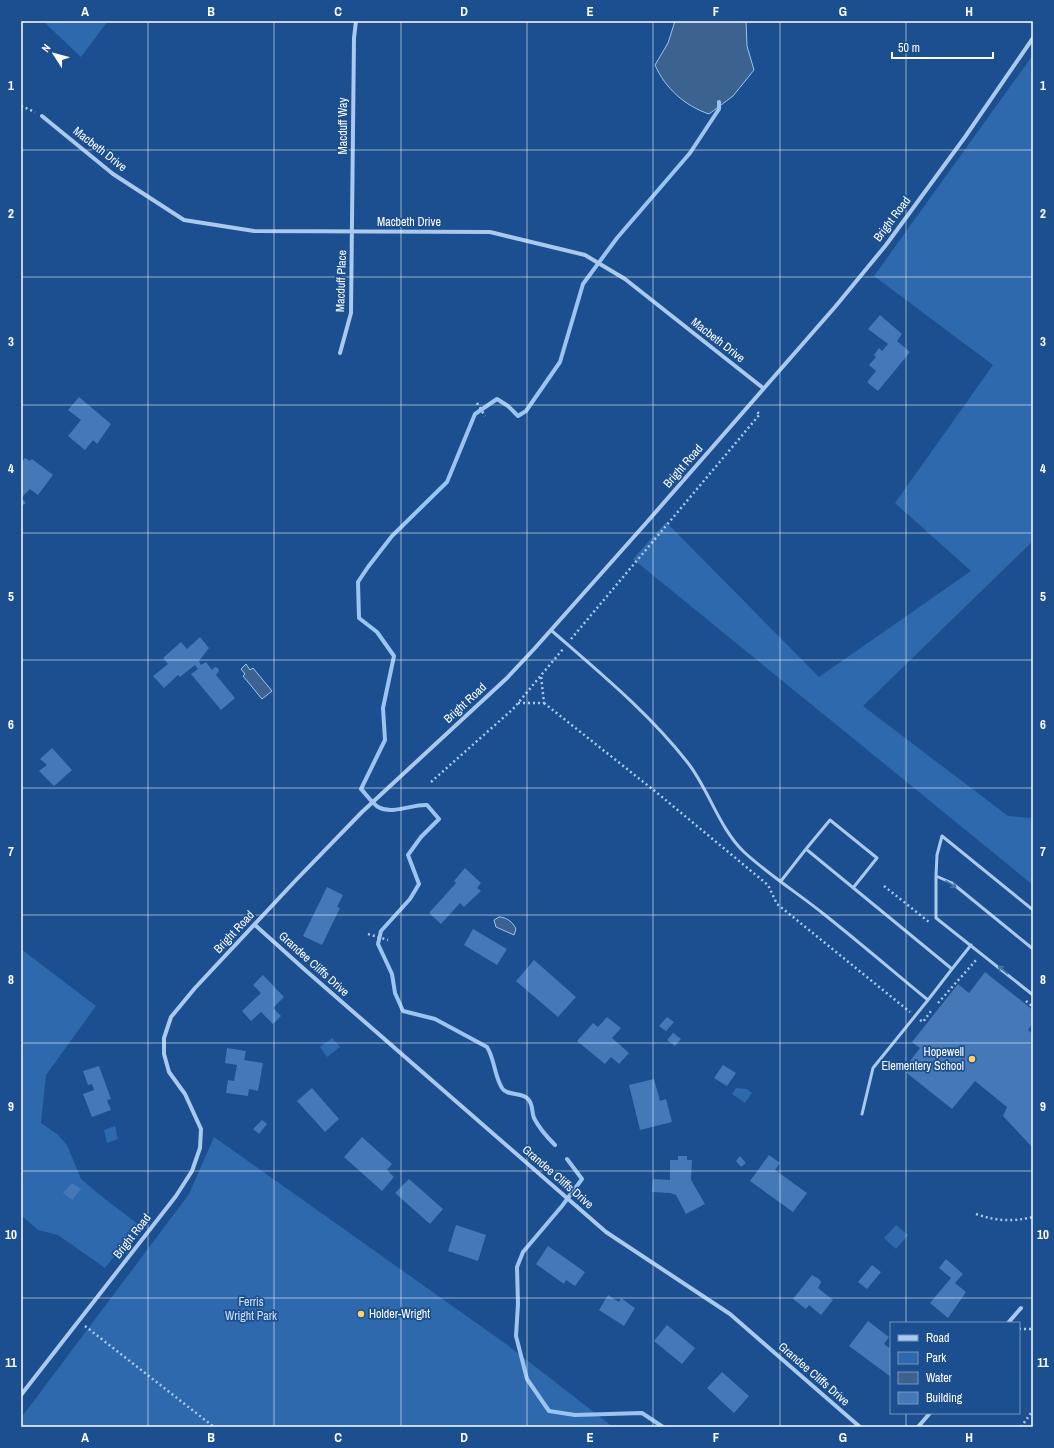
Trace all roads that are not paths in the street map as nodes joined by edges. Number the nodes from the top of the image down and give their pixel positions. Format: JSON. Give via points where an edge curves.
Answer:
{"nodes":[{"id":1,"x":356,"y":21,"type":"edge"},
{"id":2,"x":1033,"y":38,"type":"edge"},
{"id":3,"x":42,"y":116,"type":"road end"},
{"id":4,"x":353,"y":232,"type":"junction"},
{"id":5,"x":340,"y":353,"type":"dead end"},
{"id":6,"x":763,"y":388,"type":"junction"},
{"id":7,"x":552,"y":631,"type":"junction"},
{"id":8,"x":806,"y":849,"type":"junction"},
{"id":9,"x":936,"y":876,"type":"junction"},
{"id":10,"x":781,"y":881,"type":"junction"},
{"id":11,"x":853,"y":888,"type":"junction"},
{"id":12,"x":1033,"y":910,"type":"edge"},
{"id":13,"x":255,"y":925,"type":"junction"},
{"id":14,"x":971,"y":945,"type":"junction"},
{"id":15,"x":1033,"y":949,"type":"edge"},
{"id":16,"x":952,"y":969,"type":"junction"},
{"id":17,"x":1033,"y":995,"type":"edge"},
{"id":18,"x":928,"y":1000,"type":"junction"},
{"id":19,"x":862,"y":1114,"type":"dead end"},
{"id":20,"x":1021,"y":1308,"type":"dead end"},
{"id":21,"x":1009,"y":1322,"type":"edge"},
{"id":22,"x":21,"y":1395,"type":"edge"},
{"id":23,"x":929,"y":1414,"type":"edge"},
{"id":24,"x":860,"y":1427,"type":"edge"},
{"id":25,"x":918,"y":1427,"type":"edge"}],
"edges":[{"from":1,"to":4,"type":"street","name":"Macduff Way"},
{"from":2,"to":6,"type":"street","name":"Bright Road","via":[[886,245]]},
{"from":3,"to":4,"type":"street","name":"Macbeth Drive","via":[[113,174],[184,220],[254,231]]},
{"from":4,"to":5,"type":"street","name":"Macduff Place","via":[[351,314]]},
{"from":4,"to":6,"type":"street","name":"Macbeth Drive","via":[[490,232],[585,255],[625,279]]},
{"from":6,"to":7,"type":"street","name":"Bright Road"},
{"from":7,"to":10,"type":"lane","via":[[600,673],[675,746],[696,774],[725,826],[744,851]]},
{"from":7,"to":13,"type":"street","name":"Bright Road","via":[[507,678],[386,788]]},
{"from":8,"to":10,"type":"lane"},
{"from":8,"to":11,"type":"lane"},
{"from":8,"to":11,"type":"lane","via":[[830,820],[877,858]]},
{"from":9,"to":12,"type":"lane","via":[[937,855],[942,836]]},
{"from":9,"to":14,"type":"lane","via":[[936,918]]},
{"from":9,"to":15,"type":"lane","one_way":true,"via":[[952,883]]},
{"from":10,"to":18,"type":"lane"},
{"from":11,"to":16,"type":"lane"},
{"from":13,"to":22,"type":"street","name":"Bright Road","via":[[171,1017],[164,1038],[164,1054],[169,1072],[185,1094],[200,1129],[200,1148],[192,1170],[176,1196]]},
{"from":13,"to":24,"type":"street","name":"Grandee Cliffs Drive","via":[[606,1232],[730,1314]]},
{"from":14,"to":16,"type":"lane"},
{"from":17,"to":14,"type":"lane","one_way":true},
{"from":16,"to":18,"type":"lane"},
{"from":18,"to":19,"type":"lane","via":[[873,1068]]},
{"from":20,"to":21,"type":"street"},
{"from":23,"to":25,"type":"street"}]}
